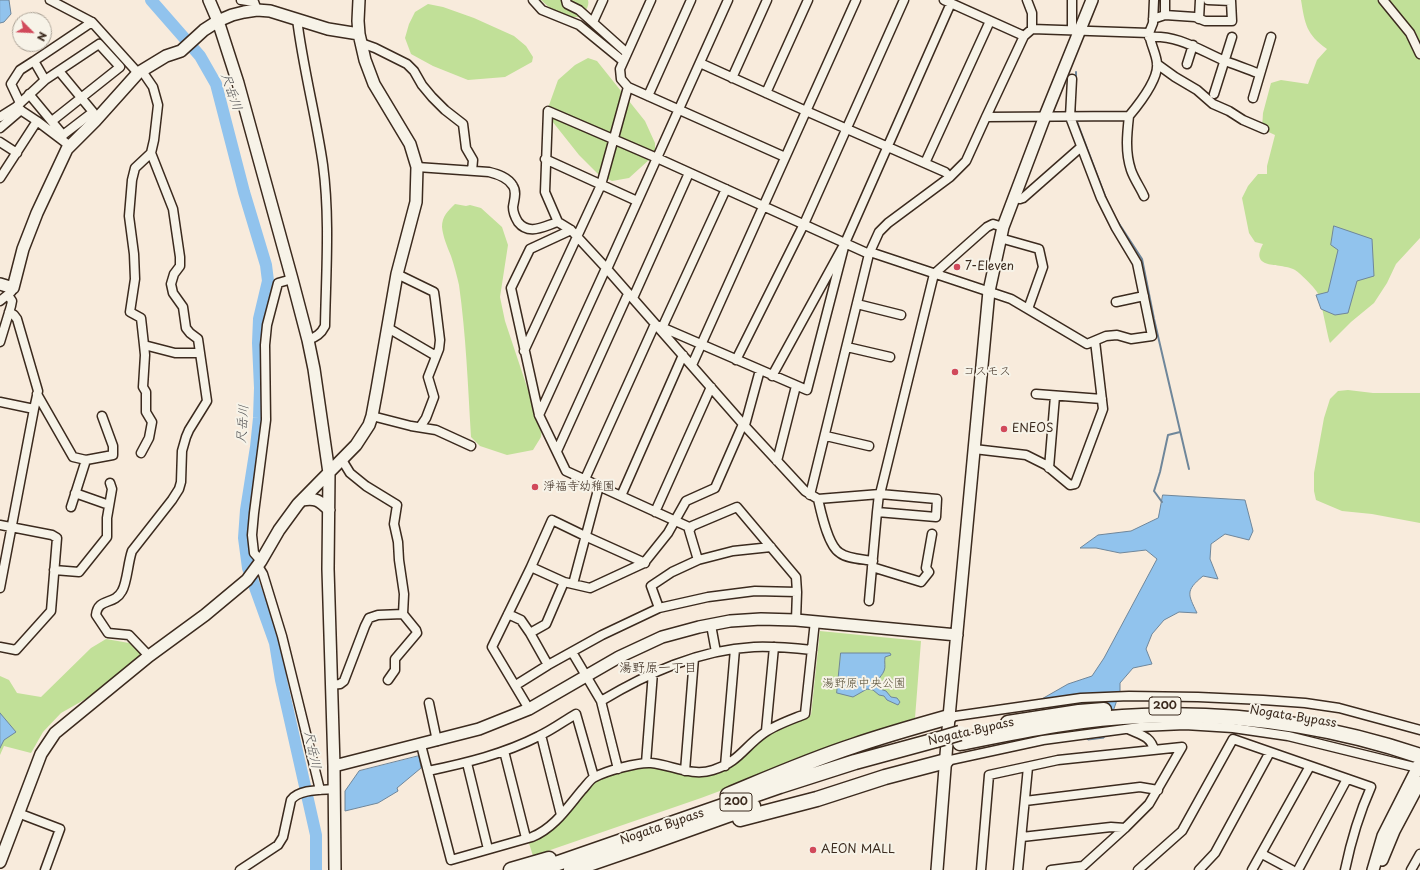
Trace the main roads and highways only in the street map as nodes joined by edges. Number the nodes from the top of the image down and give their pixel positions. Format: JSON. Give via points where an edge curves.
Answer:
{"nodes":[{"id":1,"x":950,"y":717,"type":"road end"},
{"id":2,"x":1370,"y":736,"type":"junction"},
{"id":3,"x":1420,"y":746,"type":"edge"},
{"id":4,"x":946,"y":761,"type":"road end"},
{"id":5,"x":1420,"y":768,"type":"edge"},
{"id":6,"x":643,"y":840,"type":"junction"},
{"id":7,"x":593,"y":851,"type":"junction"},
{"id":8,"x":614,"y":855,"type":"junction"},
{"id":9,"x":511,"y":870,"type":"edge"},
{"id":10,"x":538,"y":870,"type":"edge"},
{"id":11,"x":571,"y":870,"type":"edge"},
{"id":12,"x":581,"y":870,"type":"edge"}],
"edges":[{"from":1,"to":6,"type":"highway","via":[[852,746],[801,765],[712,802]]},
{"from":2,"to":3,"type":"highway","name":"Nogata Bypass","number":"200"},
{"from":2,"to":5,"type":"highway","name":"Nogata Bypass","number":"200"},
{"from":2,"to":6,"type":"highway","name":"Nogata Bypass","number":"200","bridge":true,"via":[[1330,722],[1239,708],[1143,707],[1033,718],[855,762],[780,786]]},
{"from":4,"to":6,"type":"highway","via":[[686,835]]},
{"from":6,"to":7,"type":"highway","name":"Nogata Bypass","number":"200"},
{"from":6,"to":8,"type":"highway","name":"Nogata Bypass","number":"200"},
{"from":7,"to":9,"type":"highway","via":[[553,858]]},
{"from":7,"to":10,"type":"highway","name":"Nogata Bypass","number":"200"},
{"from":8,"to":11,"type":"highway","name":"Nogata Bypass","number":"200"},
{"from":8,"to":12,"type":"highway"}]}
